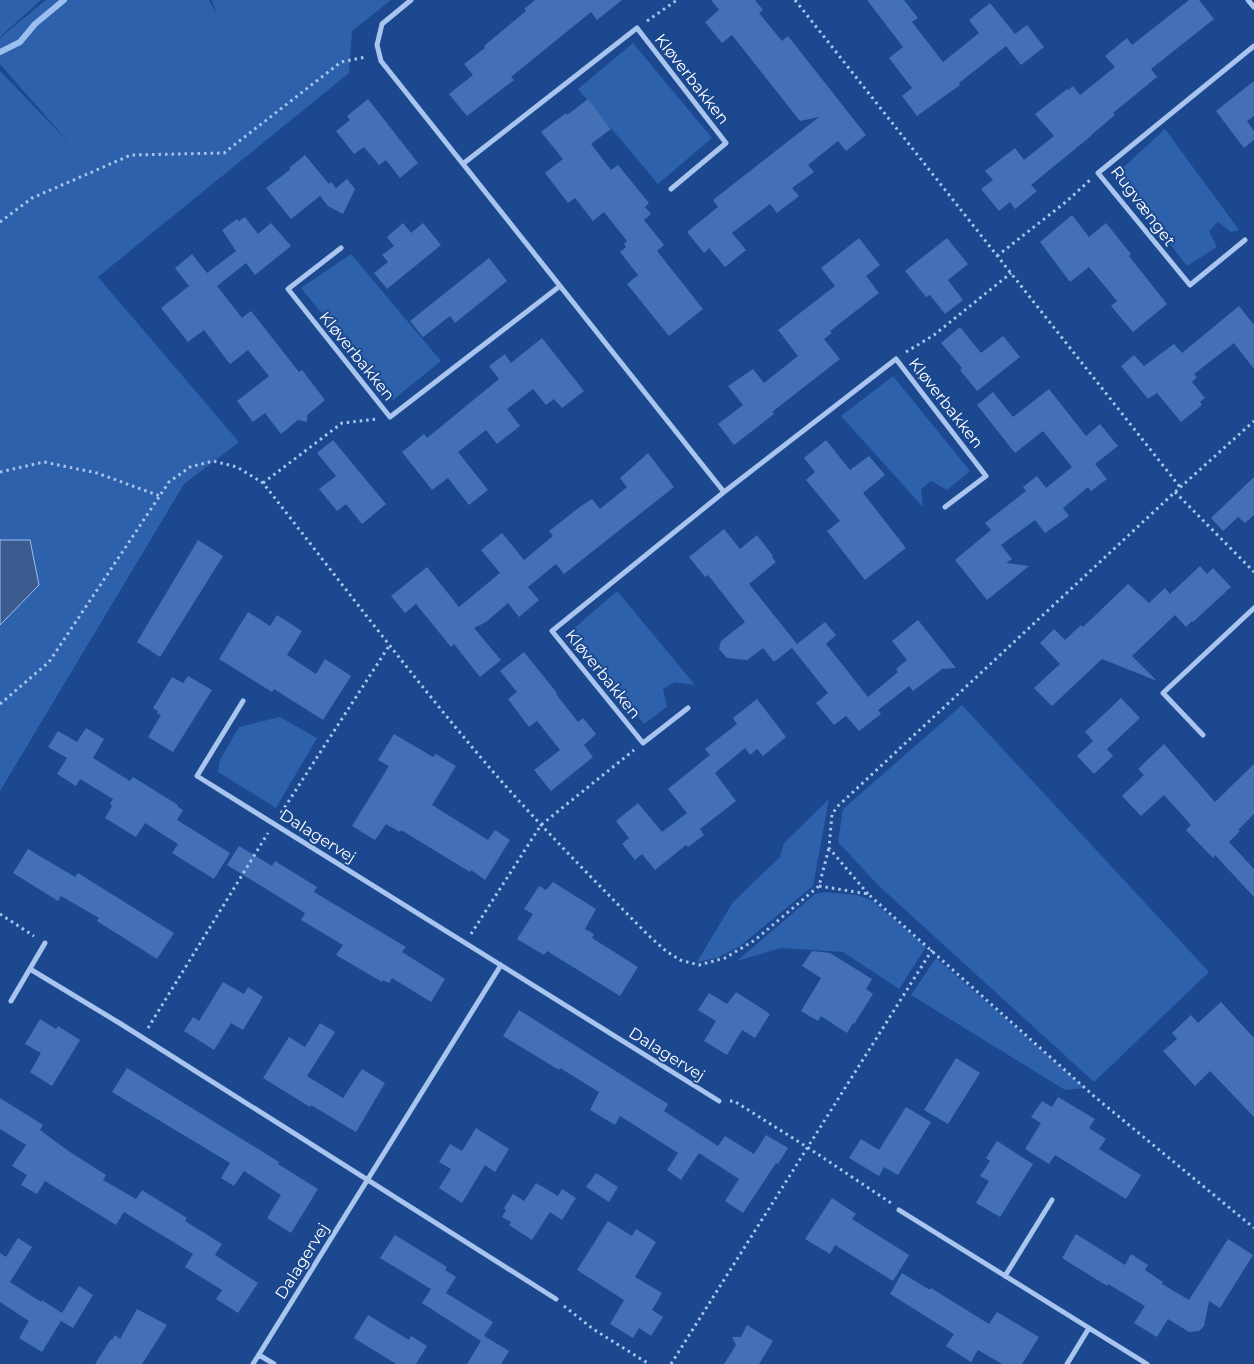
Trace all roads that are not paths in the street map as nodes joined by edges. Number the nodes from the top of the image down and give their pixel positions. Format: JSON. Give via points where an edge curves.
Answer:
{"nodes":[{"id":1,"x":411,"y":0,"type":"edge"},
{"id":2,"x":1248,"y":0,"type":"edge"},
{"id":3,"x":1254,"y":7,"type":"edge"},
{"id":4,"x":1254,"y":46,"type":"edge"},
{"id":5,"x":464,"y":163,"type":"junction"},
{"id":6,"x":671,"y":189,"type":"dead end"},
{"id":7,"x":1245,"y":240,"type":"dead end"},
{"id":8,"x":341,"y":248,"type":"dead end"},
{"id":9,"x":560,"y":286,"type":"junction"},
{"id":10,"x":724,"y":492,"type":"junction"},
{"id":11,"x":945,"y":507,"type":"dead end"},
{"id":12,"x":1254,"y":608,"type":"edge"},
{"id":13,"x":243,"y":701,"type":"dead end"},
{"id":14,"x":688,"y":708,"type":"dead end"},
{"id":15,"x":1203,"y":735,"type":"dead end"},
{"id":16,"x":45,"y":944,"type":"road end"},
{"id":17,"x":501,"y":965,"type":"junction"},
{"id":18,"x":30,"y":969,"type":"junction"},
{"id":19,"x":11,"y":1000,"type":"dead end"},
{"id":20,"x":719,"y":1100,"type":"road end"},
{"id":21,"x":367,"y":1180,"type":"junction"},
{"id":22,"x":1052,"y":1200,"type":"dead end"},
{"id":23,"x":899,"y":1210,"type":"road end"},
{"id":24,"x":1005,"y":1276,"type":"junction"},
{"id":25,"x":556,"y":1299,"type":"road end"},
{"id":26,"x":1089,"y":1328,"type":"junction"},
{"id":27,"x":259,"y":1354,"type":"junction"},
{"id":28,"x":253,"y":1364,"type":"edge"},
{"id":29,"x":274,"y":1364,"type":"edge"},
{"id":30,"x":1066,"y":1364,"type":"edge"},
{"id":31,"x":1147,"y":1364,"type":"edge"}],
"edges":[{"from":1,"to":5,"type":"street","via":[[382,24],[377,44],[381,61]]},
{"from":2,"to":3,"type":"street"},
{"from":4,"to":7,"type":"street","name":"Rugvænget","via":[[1098,173],[1190,285]]},
{"from":5,"to":6,"type":"street","name":"Kløverbakken","via":[[637,28],[726,143]]},
{"from":5,"to":9,"type":"street"},
{"from":8,"to":9,"type":"street","name":"Kløverbakken","via":[[288,289],[390,417]]},
{"from":9,"to":10,"type":"street"},
{"from":10,"to":11,"type":"street","name":"Kløverbakken","via":[[896,359],[986,476]]},
{"from":10,"to":14,"type":"street","name":"Kløverbakken","via":[[552,631],[643,744]]},
{"from":12,"to":15,"type":"street","via":[[1163,693]]},
{"from":13,"to":17,"type":"street","name":"Dalagervej","via":[[197,776]]},
{"from":16,"to":18,"type":"street"},
{"from":17,"to":20,"type":"street","name":"Dalagervej"},
{"from":17,"to":21,"type":"street","name":"Dalagervej"},
{"from":18,"to":19,"type":"street"},
{"from":18,"to":21,"type":"street"},
{"from":21,"to":25,"type":"street"},
{"from":21,"to":27,"type":"street","name":"Dalagervej"},
{"from":22,"to":24,"type":"street"},
{"from":23,"to":24,"type":"street"},
{"from":24,"to":26,"type":"street"},
{"from":26,"to":30,"type":"street"},
{"from":26,"to":31,"type":"street"},
{"from":27,"to":28,"type":"street","name":"Dalagervej"},
{"from":27,"to":29,"type":"street"}]}
